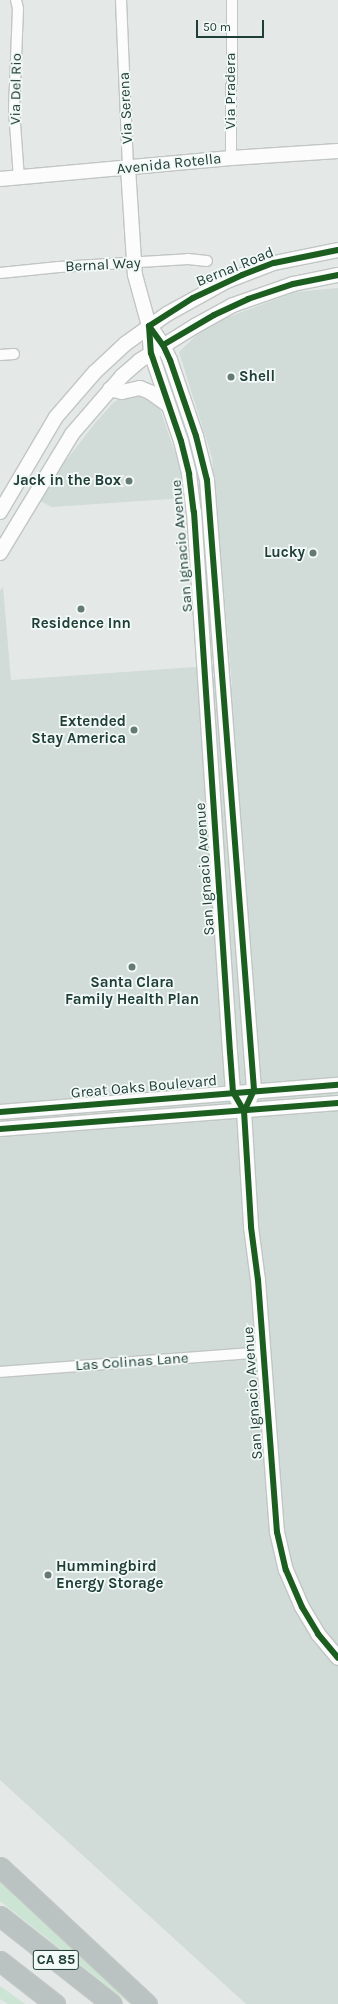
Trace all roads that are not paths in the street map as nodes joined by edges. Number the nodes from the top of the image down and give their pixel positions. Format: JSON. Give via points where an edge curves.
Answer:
{"nodes":[{"id":1,"x":16,"y":0,"type":"edge"},
{"id":2,"x":121,"y":0,"type":"edge"},
{"id":3,"x":232,"y":0,"type":"edge"},
{"id":4,"x":338,"y":151,"type":"edge"},
{"id":5,"x":231,"y":158,"type":"junction"},
{"id":6,"x":128,"y":168,"type":"junction"},
{"id":7,"x":20,"y":178,"type":"junction"},
{"id":8,"x":0,"y":179,"type":"edge"},
{"id":9,"x":338,"y":250,"type":"edge"},
{"id":10,"x":207,"y":261,"type":"dead end"},
{"id":11,"x":133,"y":264,"type":"junction"},
{"id":12,"x":0,"y":274,"type":"edge"},
{"id":13,"x":338,"y":276,"type":"edge"},
{"id":14,"x":149,"y":326,"type":"junction"},
{"id":15,"x":163,"y":345,"type":"junction"},
{"id":16,"x":151,"y":353,"type":"junction"},
{"id":17,"x":14,"y":354,"type":"dead end"},
{"id":18,"x":0,"y":355,"type":"edge"},
{"id":19,"x":110,"y":389,"type":"junction"},
{"id":20,"x":168,"y":405,"type":"junction"},
{"id":21,"x":0,"y":512,"type":"edge"},
{"id":22,"x":0,"y":553,"type":"edge"},
{"id":23,"x":200,"y":611,"type":"junction"},
{"id":24,"x":218,"y":614,"type":"junction"},
{"id":25,"x":338,"y":1085,"type":"edge"},
{"id":26,"x":254,"y":1090,"type":"junction"},
{"id":27,"x":233,"y":1092,"type":"junction"},
{"id":28,"x":338,"y":1103,"type":"edge"},
{"id":29,"x":26,"y":1110,"type":"junction"},
{"id":30,"x":244,"y":1111,"type":"junction"},
{"id":31,"x":0,"y":1112,"type":"edge"},
{"id":32,"x":27,"y":1127,"type":"junction"},
{"id":33,"x":0,"y":1129,"type":"edge"},
{"id":34,"x":263,"y":1352,"type":"junction"},
{"id":35,"x":0,"y":1372,"type":"edge"},
{"id":36,"x":338,"y":1658,"type":"edge"},
{"id":37,"x":0,"y":1867,"type":"edge"},
{"id":38,"x":0,"y":1916,"type":"edge"},
{"id":39,"x":0,"y":1961,"type":"edge"},
{"id":40,"x":55,"y":2004,"type":"edge"},
{"id":41,"x":112,"y":2004,"type":"edge"},
{"id":42,"x":147,"y":2004,"type":"edge"}],
"edges":[{"from":1,"to":7,"type":"street","name":"Via Del Rio","via":[[18,9],[14,110]]},
{"from":2,"to":6,"type":"street","name":"Via Serena"},
{"from":3,"to":5,"type":"street","name":"Via Pradera"},
{"from":4,"to":5,"type":"street","name":"Avenida Rotella"},
{"from":5,"to":6,"type":"street","name":"Avenida Rotella"},
{"from":6,"to":7,"type":"street","name":"Avenida Rotella"},
{"from":6,"to":11,"type":"street","name":"Via Serena"},
{"from":7,"to":8,"type":"street","name":"Avenida Rotella"},
{"from":9,"to":14,"type":"street","name":"Bernal Road","via":[[274,263],[242,275],[193,298]]},
{"from":10,"to":11,"type":"street","name":"Bernal Way","via":[[188,259]]},
{"from":11,"to":12,"type":"street","name":"Bernal Way","via":[[59,267]]},
{"from":11,"to":14,"type":"street","name":"San Ignacio Avenue"},
{"from":13,"to":15,"type":"street","via":[[293,284],[248,299],[214,315]]},
{"from":14,"to":15,"type":"street","name":"San Ignacio Avenue"},
{"from":14,"to":16,"type":"street","name":"San Ignacio Avenue"},
{"from":14,"to":21,"type":"street","name":"Bernal Road","via":[[111,356],[67,403]]},
{"from":15,"to":16,"type":"street"},
{"from":15,"to":24,"type":"street","name":"San Ignacio Avenue","via":[[206,471]]},
{"from":16,"to":19,"type":"street"},
{"from":16,"to":20,"type":"street","name":"San Ignacio Avenue"},
{"from":17,"to":18,"type":"street"},
{"from":19,"to":20,"type":"street","via":[[122,392],[140,388]]},
{"from":19,"to":22,"type":"street","via":[[72,434]]},
{"from":20,"to":23,"type":"street","name":"San Ignacio Avenue","via":[[189,474]]},
{"from":23,"to":24,"type":"street"},
{"from":23,"to":27,"type":"street","name":"San Ignacio Avenue"},
{"from":24,"to":26,"type":"street","name":"San Ignacio Avenue"},
{"from":25,"to":26,"type":"street","name":"Great Oaks Boulevard"},
{"from":26,"to":27,"type":"street","name":"Great Oaks Boulevard"},
{"from":26,"to":30,"type":"street","name":"San Ignacio Avenue"},
{"from":27,"to":29,"type":"street","name":"Great Oaks Boulevard"},
{"from":27,"to":30,"type":"street","name":"San Ignacio Avenue"},
{"from":28,"to":30,"type":"street","name":"Great Oaks Boulevard"},
{"from":29,"to":31,"type":"street","name":"Great Oaks Boulevard"},
{"from":29,"to":32,"type":"street"},
{"from":30,"to":32,"type":"street","name":"Great Oaks Boulevard"},
{"from":30,"to":34,"type":"street","name":"San Ignacio Avenue","via":[[251,1227]]},
{"from":32,"to":33,"type":"street","name":"Great Oaks Boulevard"},
{"from":34,"to":35,"type":"street","name":"Las Colinas Lane"},
{"from":34,"to":36,"type":"street","name":"San Ignacio Avenue","via":[[277,1532],[286,1570],[302,1607],[318,1634]]},
{"from":37,"to":42,"type":"highway"},
{"from":38,"to":41,"type":"highway","number":"CA 85"},
{"from":39,"to":40,"type":"highway","number":"CA 85"}]}
